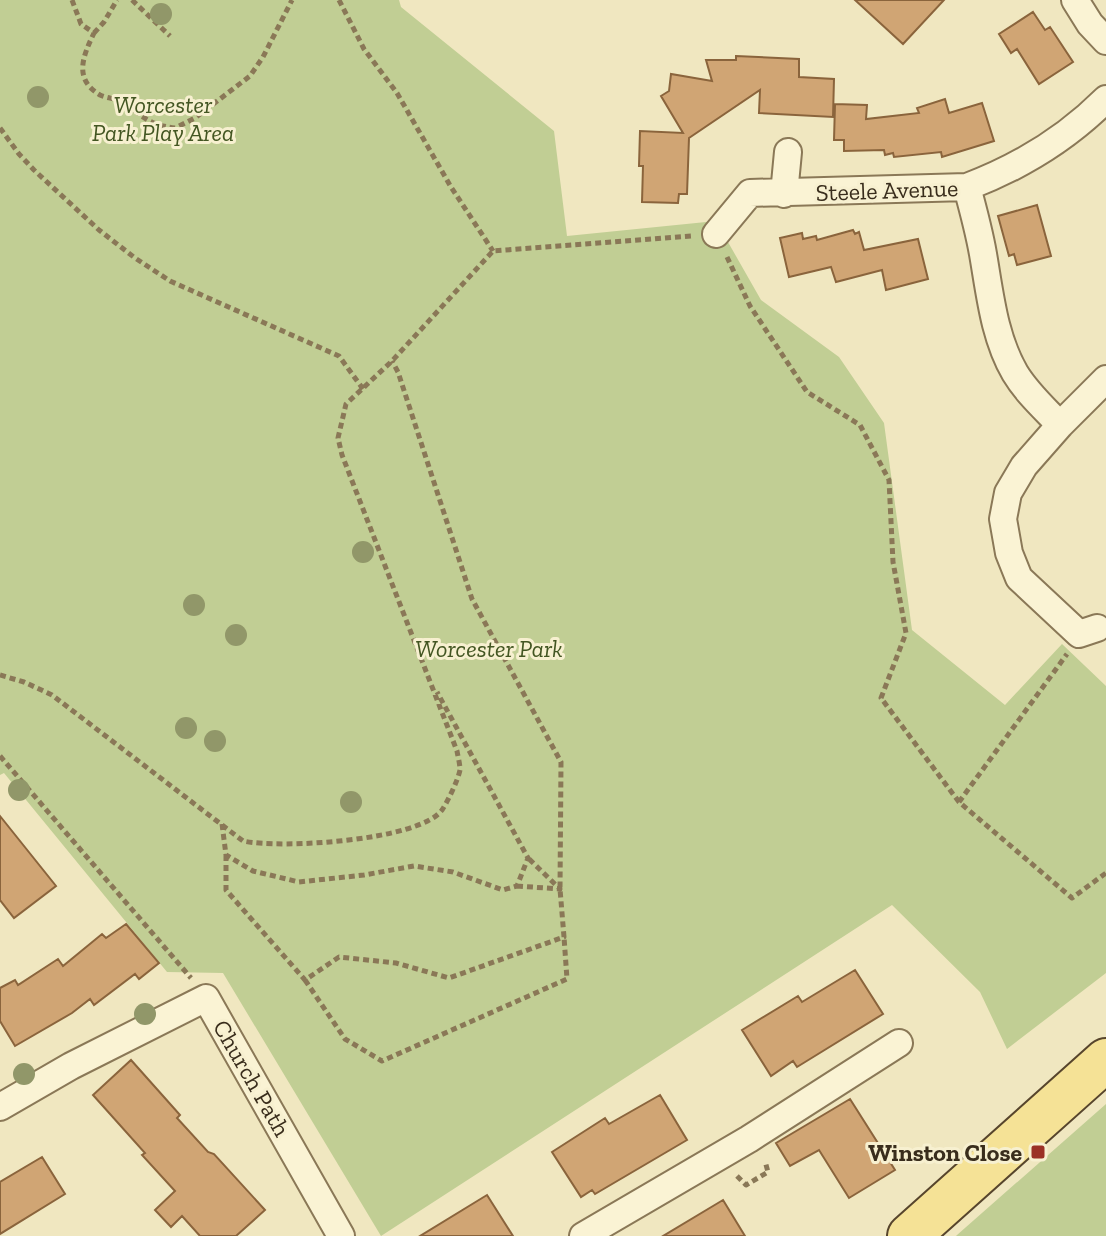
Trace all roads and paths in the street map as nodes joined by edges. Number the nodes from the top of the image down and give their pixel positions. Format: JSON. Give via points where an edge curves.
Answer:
{"nodes":[{"id":1,"x":72,"y":0,"type":"edge"},
{"id":2,"x":79,"y":0,"type":"edge"},
{"id":3,"x":117,"y":0,"type":"edge"},
{"id":4,"x":132,"y":0,"type":"edge"},
{"id":5,"x":292,"y":0,"type":"edge"},
{"id":6,"x":339,"y":0,"type":"edge"},
{"id":7,"x":1075,"y":0,"type":"edge"},
{"id":8,"x":78,"y":15,"type":"junction"},
{"id":9,"x":94,"y":33,"type":"junction"},
{"id":10,"x":170,"y":36,"type":"dead end"},
{"id":11,"x":1106,"y":41,"type":"edge"},
{"id":12,"x":1106,"y":99,"type":"edge"},
{"id":13,"x":0,"y":128,"type":"edge"},
{"id":14,"x":788,"y":152,"type":"dead end"},
{"id":15,"x":967,"y":187,"type":"junction"},
{"id":16,"x":784,"y":194,"type":"junction"},
{"id":17,"x":716,"y":234,"type":"junction"},
{"id":18,"x":493,"y":251,"type":"junction"},
{"id":19,"x":392,"y":361,"type":"junction"},
{"id":20,"x":1106,"y":379,"type":"edge"},
{"id":21,"x":363,"y":389,"type":"junction"},
{"id":22,"x":1060,"y":425,"type":"junction"},
{"id":23,"x":1097,"y":628,"type":"dead end"},
{"id":24,"x":1073,"y":646,"type":"dead end"},
{"id":25,"x":427,"y":674,"type":"junction"},
{"id":26,"x":0,"y":675,"type":"edge"},
{"id":27,"x":0,"y":756,"type":"edge"},
{"id":28,"x":959,"y":802,"type":"junction"},
{"id":29,"x":222,"y":824,"type":"junction"},
{"id":30,"x":226,"y":855,"type":"junction"},
{"id":31,"x":528,"y":858,"type":"junction"},
{"id":32,"x":1106,"y":873,"type":"edge"},
{"id":33,"x":517,"y":886,"type":"junction"},
{"id":34,"x":560,"y":889,"type":"junction"},
{"id":35,"x":564,"y":937,"type":"junction"},
{"id":36,"x":305,"y":980,"type":"junction"},
{"id":37,"x":206,"y":998,"type":"junction"},
{"id":38,"x":899,"y":1043,"type":"dead end"},
{"id":39,"x":1106,"y":1060,"type":"edge"},
{"id":40,"x":0,"y":1107,"type":"edge"},
{"id":41,"x":341,"y":1236,"type":"edge"},
{"id":42,"x":583,"y":1236,"type":"edge"},
{"id":43,"x":909,"y":1236,"type":"edge"}],
"edges":[{"from":1,"to":8,"type":"path"},
{"from":2,"to":8,"type":"path"},
{"from":3,"to":9,"type":"path"},
{"from":4,"to":10,"type":"path"},
{"from":5,"to":9,"type":"path","via":[[250,76],[175,128],[142,118],[86,81],[83,59]]},
{"from":6,"to":18,"type":"path","via":[[364,49],[397,93]]},
{"from":7,"to":11,"type":"street"},
{"from":8,"to":9,"type":"path"},
{"from":12,"to":15,"type":"street","name":"Steele Avenue","via":[[1034,156]]},
{"from":13,"to":21,"type":"path","via":[[34,170],[135,258],[170,281],[339,356]]},
{"from":14,"to":16,"type":"street","name":"Steele Avenue"},
{"from":15,"to":16,"type":"street","name":"Steele Avenue"},
{"from":15,"to":22,"type":"street","via":[[1003,346],[1027,390]]},
{"from":16,"to":17,"type":"street","name":"Steele Avenue","via":[[750,193]]},
{"from":17,"to":18,"type":"path"},
{"from":17,"to":28,"type":"path","via":[[750,306],[807,392],[860,425],[889,480],[893,562],[906,633],[881,698]]},
{"from":18,"to":19,"type":"path"},
{"from":19,"to":21,"type":"path"},
{"from":19,"to":34,"type":"path","via":[[472,599],[561,762]]},
{"from":20,"to":22,"type":"street"},
{"from":21,"to":25,"type":"path","via":[[346,404],[338,438]]},
{"from":22,"to":23,"type":"street","via":[[1013,483],[1005,503],[1004,532],[1014,567],[1027,586],[1079,634]]},
{"from":24,"to":28,"type":"path"},
{"from":25,"to":29,"type":"path","via":[[460,770],[441,811],[398,832],[351,840],[264,845],[243,841]]},
{"from":25,"to":31,"type":"path"},
{"from":26,"to":29,"type":"path","via":[[52,695]]},
{"from":27,"to":37,"type":"path"},
{"from":28,"to":32,"type":"path","via":[[1072,898]]},
{"from":29,"to":30,"type":"path"},
{"from":30,"to":33,"type":"path","via":[[253,871],[299,882],[414,866],[453,872],[503,890]]},
{"from":30,"to":36,"type":"path","via":[[226,890]]},
{"from":31,"to":33,"type":"path"},
{"from":31,"to":34,"type":"path"},
{"from":33,"to":34,"type":"path"},
{"from":34,"to":35,"type":"path"},
{"from":35,"to":36,"type":"path","via":[[449,978],[396,963],[339,957]]},
{"from":35,"to":36,"type":"path","via":[[567,979],[382,1061],[345,1039]]},
{"from":37,"to":40,"type":"street","name":"Church Path"},
{"from":37,"to":41,"type":"street","name":"Church Path"},
{"from":38,"to":42,"type":"street"},
{"from":39,"to":43,"type":"main road"}]}
